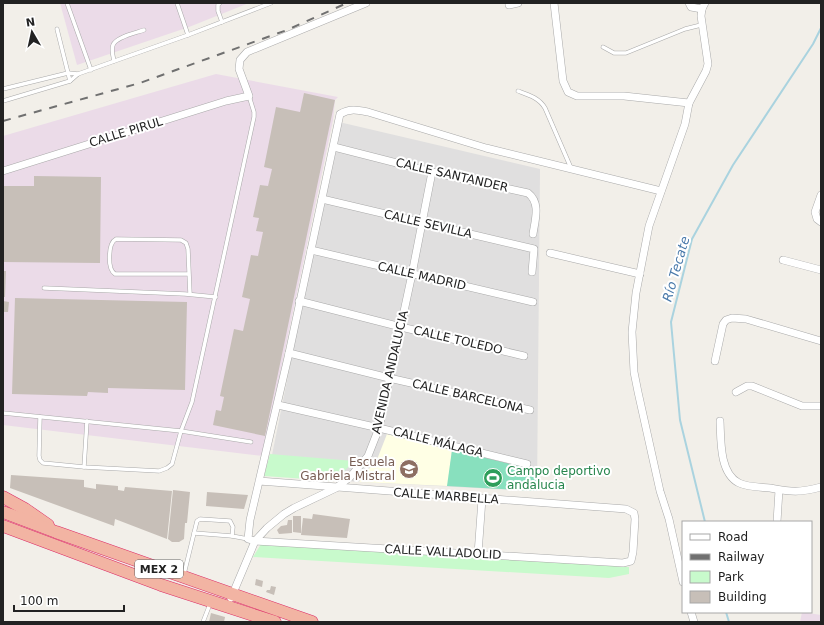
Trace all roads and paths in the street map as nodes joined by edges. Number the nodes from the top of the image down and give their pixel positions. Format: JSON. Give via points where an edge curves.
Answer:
{"nodes":[{"id":1,"x":67,"y":3,"type":"edge"},
{"id":2,"x":177,"y":3,"type":"edge"},
{"id":3,"x":220,"y":3,"type":"edge"},
{"id":4,"x":271,"y":3,"type":"edge"},
{"id":5,"x":366,"y":3,"type":"edge"},
{"id":6,"x":518,"y":3,"type":"edge"},
{"id":7,"x":554,"y":3,"type":"edge"},
{"id":8,"x":689,"y":3,"type":"edge"},
{"id":9,"x":509,"y":5,"type":"dead end"},
{"id":10,"x":704,"y":6,"type":"edge"},
{"id":11,"x":222,"y":22,"type":"junction"},
{"id":12,"x":701,"y":25,"type":"junction"},
{"id":13,"x":57,"y":29,"type":"dead end"},
{"id":14,"x":144,"y":30,"type":"dead end"},
{"id":15,"x":188,"y":35,"type":"junction"},
{"id":16,"x":603,"y":47,"type":"dead end"},
{"id":17,"x":114,"y":61,"type":"junction"},
{"id":18,"x":91,"y":70,"type":"junction"},
{"id":19,"x":68,"y":73,"type":"junction"},
{"id":20,"x":78,"y":74,"type":"junction"},
{"id":21,"x":70,"y":81,"type":"junction"},
{"id":22,"x":3,"y":89,"type":"edge"},
{"id":23,"x":518,"y":91,"type":"dead end"},
{"id":24,"x":248,"y":96,"type":"junction"},
{"id":25,"x":3,"y":101,"type":"edge"},
{"id":26,"x":689,"y":103,"type":"junction"},
{"id":27,"x":334,"y":147,"type":"junction"},
{"id":28,"x":572,"y":169,"type":"junction"},
{"id":29,"x":3,"y":170,"type":"edge"},
{"id":30,"x":432,"y":172,"type":"junction"},
{"id":31,"x":661,"y":191,"type":"junction"},
{"id":32,"x":821,"y":195,"type":"edge"},
{"id":33,"x":322,"y":199,"type":"junction"},
{"id":34,"x":821,"y":222,"type":"edge"},
{"id":35,"x":422,"y":223,"type":"junction"},
{"id":36,"x":533,"y":234,"type":"dead end"},
{"id":37,"x":311,"y":250,"type":"junction"},
{"id":38,"x":550,"y":253,"type":"dead end"},
{"id":39,"x":783,"y":260,"type":"dead end"},
{"id":40,"x":821,"y":270,"type":"edge"},
{"id":41,"x":532,"y":272,"type":"dead end"},
{"id":42,"x":189,"y":274,"type":"junction"},
{"id":43,"x":412,"y":274,"type":"junction"},
{"id":44,"x":640,"y":274,"type":"junction"},
{"id":45,"x":44,"y":288,"type":"dead end"},
{"id":46,"x":190,"y":294,"type":"junction"},
{"id":47,"x":216,"y":297,"type":"junction"},
{"id":48,"x":300,"y":302,"type":"junction"},
{"id":49,"x":533,"y":302,"type":"dead end"},
{"id":50,"x":401,"y":327,"type":"junction"},
{"id":51,"x":821,"y":341,"type":"edge"},
{"id":52,"x":289,"y":353,"type":"junction"},
{"id":53,"x":524,"y":356,"type":"dead end"},
{"id":54,"x":715,"y":361,"type":"dead end"},
{"id":55,"x":389,"y":378,"type":"junction"},
{"id":56,"x":736,"y":392,"type":"dead end"},
{"id":57,"x":278,"y":405,"type":"junction"},
{"id":58,"x":821,"y":406,"type":"edge"},
{"id":59,"x":530,"y":410,"type":"dead end"},
{"id":60,"x":3,"y":413,"type":"edge"},
{"id":61,"x":40,"y":417,"type":"junction"},
{"id":62,"x":87,"y":421,"type":"junction"},
{"id":63,"x":720,"y":421,"type":"dead end"},
{"id":64,"x":379,"y":428,"type":"junction"},
{"id":65,"x":181,"y":431,"type":"junction"},
{"id":66,"x":251,"y":442,"type":"dead end"},
{"id":67,"x":527,"y":464,"type":"dead end"},
{"id":68,"x":84,"y":467,"type":"junction"},
{"id":69,"x":260,"y":481,"type":"junction"},
{"id":70,"x":821,"y":486,"type":"edge"},
{"id":71,"x":336,"y":488,"type":"junction"},
{"id":72,"x":779,"y":490,"type":"junction"},
{"id":73,"x":3,"y":497,"type":"edge"},
{"id":74,"x":482,"y":499,"type":"junction"},
{"id":75,"x":3,"y":512,"type":"edge"},
{"id":76,"x":777,"y":521,"type":"edge"},
{"id":77,"x":3,"y":526,"type":"edge"},
{"id":78,"x":56,"y":532,"type":"junction"},
{"id":79,"x":194,"y":533,"type":"junction"},
{"id":80,"x":232,"y":536,"type":"junction"},
{"id":81,"x":252,"y":540,"type":"junction"},
{"id":82,"x":478,"y":554,"type":"junction"},
{"id":83,"x":631,"y":561,"type":"joint"},
{"id":84,"x":184,"y":577,"type":"junction"},
{"id":85,"x":682,"y":578,"type":"edge"},
{"id":86,"x":230,"y":600,"type":"junction"},
{"id":87,"x":211,"y":601,"type":"junction"},
{"id":88,"x":203,"y":622,"type":"edge"},
{"id":89,"x":275,"y":622,"type":"edge"},
{"id":90,"x":312,"y":622,"type":"edge"}],
"edges":[{"from":1,"to":18,"type":"lane"},
{"from":2,"to":15,"type":"lane"},
{"from":3,"to":11,"type":"lane","via":[[218,12]]},
{"from":4,"to":11,"type":"lane"},
{"from":5,"to":24,"type":"street","via":[[248,52],[240,60],[239,68]]},
{"from":6,"to":9,"type":"street"},
{"from":7,"to":26,"type":"street","via":[[563,81],[568,92],[577,96],[624,96]]},
{"from":8,"to":10,"type":"street","via":[[691,7]]},
{"from":10,"to":12,"type":"street"},
{"from":11,"to":15,"type":"lane"},
{"from":12,"to":16,"type":"lane","via":[[626,53],[614,52]]},
{"from":12,"to":26,"type":"street","via":[[708,64]]},
{"from":13,"to":19,"type":"lane"},
{"from":14,"to":17,"type":"lane","via":[[116,40],[112,50]]},
{"from":15,"to":17,"type":"lane"},
{"from":17,"to":18,"type":"lane"},
{"from":18,"to":20,"type":"lane"},
{"from":19,"to":20,"type":"lane"},
{"from":19,"to":21,"type":"lane"},
{"from":19,"to":22,"type":"lane"},
{"from":20,"to":21,"type":"lane"},
{"from":21,"to":25,"type":"lane"},
{"from":23,"to":28,"type":"lane","via":[[542,103]]},
{"from":24,"to":29,"type":"street","name":"CALLE PIRUL"},
{"from":24,"to":47,"type":"lane","via":[[254,117]]},
{"from":26,"to":31,"type":"street","via":[[685,124]]},
{"from":27,"to":28,"type":"street","via":[[340,114],[358,110],[486,148]]},
{"from":27,"to":30,"type":"street","name":"CALLE SANTANDER"},
{"from":27,"to":33,"type":"street"},
{"from":28,"to":31,"type":"street"},
{"from":30,"to":35,"type":"street","name":"AVENIDA ANDALUCIA"},
{"from":30,"to":36,"type":"street","name":"CALLE SANTANDER","via":[[528,193],[536,205]]},
{"from":31,"to":44,"type":"street","via":[[649,226]]},
{"from":32,"to":34,"type":"street","via":[[816,212],[817,219]]},
{"from":33,"to":35,"type":"street","name":"CALLE SEVILLA"},
{"from":33,"to":37,"type":"street"},
{"from":35,"to":41,"type":"street","name":"CALLE SEVILLA","via":[[534,249]]},
{"from":35,"to":43,"type":"street","name":"AVENIDA ANDALUCIA"},
{"from":37,"to":43,"type":"street","name":"CALLE MADRID"},
{"from":37,"to":48,"type":"street"},
{"from":38,"to":44,"type":"street"},
{"from":39,"to":40,"type":"street"},
{"from":42,"to":42,"type":"lane","via":[[188,249],[186,243],[181,240],[112,241],[109,267],[115,274]]},
{"from":42,"to":46,"type":"lane"},
{"from":43,"to":49,"type":"street","name":"CALLE MADRID"},
{"from":43,"to":50,"type":"street","name":"AVENIDA ANDALUCIA"},
{"from":44,"to":85,"type":"street","via":[[632,332],[634,372],[655,471]]},
{"from":45,"to":46,"type":"lane"},
{"from":46,"to":47,"type":"lane"},
{"from":47,"to":65,"type":"lane","via":[[192,402]]},
{"from":48,"to":50,"type":"street","name":"CALLE TOLEDO"},
{"from":48,"to":52,"type":"street"},
{"from":50,"to":53,"type":"street","name":"CALLE TOLEDO"},
{"from":50,"to":55,"type":"street","name":"AVENIDA ANDALUCIA"},
{"from":51,"to":54,"type":"street","via":[[752,320],[732,318],[723,324]]},
{"from":52,"to":55,"type":"street","name":"CALLE BARCELONA"},
{"from":52,"to":57,"type":"street"},
{"from":55,"to":59,"type":"street","name":"CALLE BARCELONA"},
{"from":55,"to":64,"type":"street","name":"AVENIDA ANDALUCIA"},
{"from":56,"to":58,"type":"street","via":[[752,386],[802,406]]},
{"from":57,"to":64,"type":"street","name":"CALLE MÁLAGA"},
{"from":57,"to":69,"type":"street"},
{"from":60,"to":61,"type":"lane"},
{"from":61,"to":62,"type":"lane"},
{"from":61,"to":68,"type":"lane","via":[[40,460],[43,463]]},
{"from":62,"to":65,"type":"lane"},
{"from":62,"to":68,"type":"lane"},
{"from":63,"to":72,"type":"street","via":[[722,452],[732,477],[739,483]]},
{"from":64,"to":67,"type":"street","name":"CALLE MÁLAGA"},
{"from":64,"to":71,"type":"street","name":"AVENIDA ANDALUCIA","via":[[368,456],[350,477]]},
{"from":65,"to":66,"type":"lane"},
{"from":65,"to":68,"type":"lane","via":[[172,464],[165,470]]},
{"from":69,"to":71,"type":"street","name":"CALLE MARBELLA"},
{"from":69,"to":81,"type":"street","via":[[250,520]]},
{"from":70,"to":72,"type":"street","via":[[801,492]]},
{"from":71,"to":74,"type":"street","name":"CALLE MARBELLA"},
{"from":71,"to":81,"type":"street","name":"AVENIDA ANDALUCIA","via":[[294,508]]},
{"from":72,"to":76,"type":"street"},
{"from":73,"to":78,"type":"highway","via":[[41,519]]},
{"from":74,"to":82,"type":"street"},
{"from":74,"to":83,"type":"street","name":"CALLE MARBELLA","via":[[621,508],[632,512],[636,519]]},
{"from":75,"to":78,"type":"highway","number":"MEX 2"},
{"from":77,"to":87,"type":"highway","number":"MEX 2"},
{"from":78,"to":84,"type":"highway","number":"MEX 2"},
{"from":79,"to":80,"type":"lane"},
{"from":79,"to":80,"type":"lane","via":[[200,520],[230,521],[233,527]]},
{"from":79,"to":84,"type":"lane"},
{"from":80,"to":81,"type":"lane"},
{"from":81,"to":82,"type":"street","name":"CALLE VALLADOLID"},
{"from":81,"to":86,"type":"street","name":"AVENIDA ANDALUCIA"},
{"from":82,"to":83,"type":"street","name":"CALLE VALLADOLID","via":[[623,563]]},
{"from":84,"to":86,"type":"highway","number":"MEX 2"},
{"from":86,"to":87,"type":"highway","number":"MEX 2"},
{"from":86,"to":89,"type":"highway","number":"MEX 2","via":[[246,615]]},
{"from":86,"to":90,"type":"highway","number":"MEX 2"},
{"from":87,"to":88,"type":"lane"}]}
